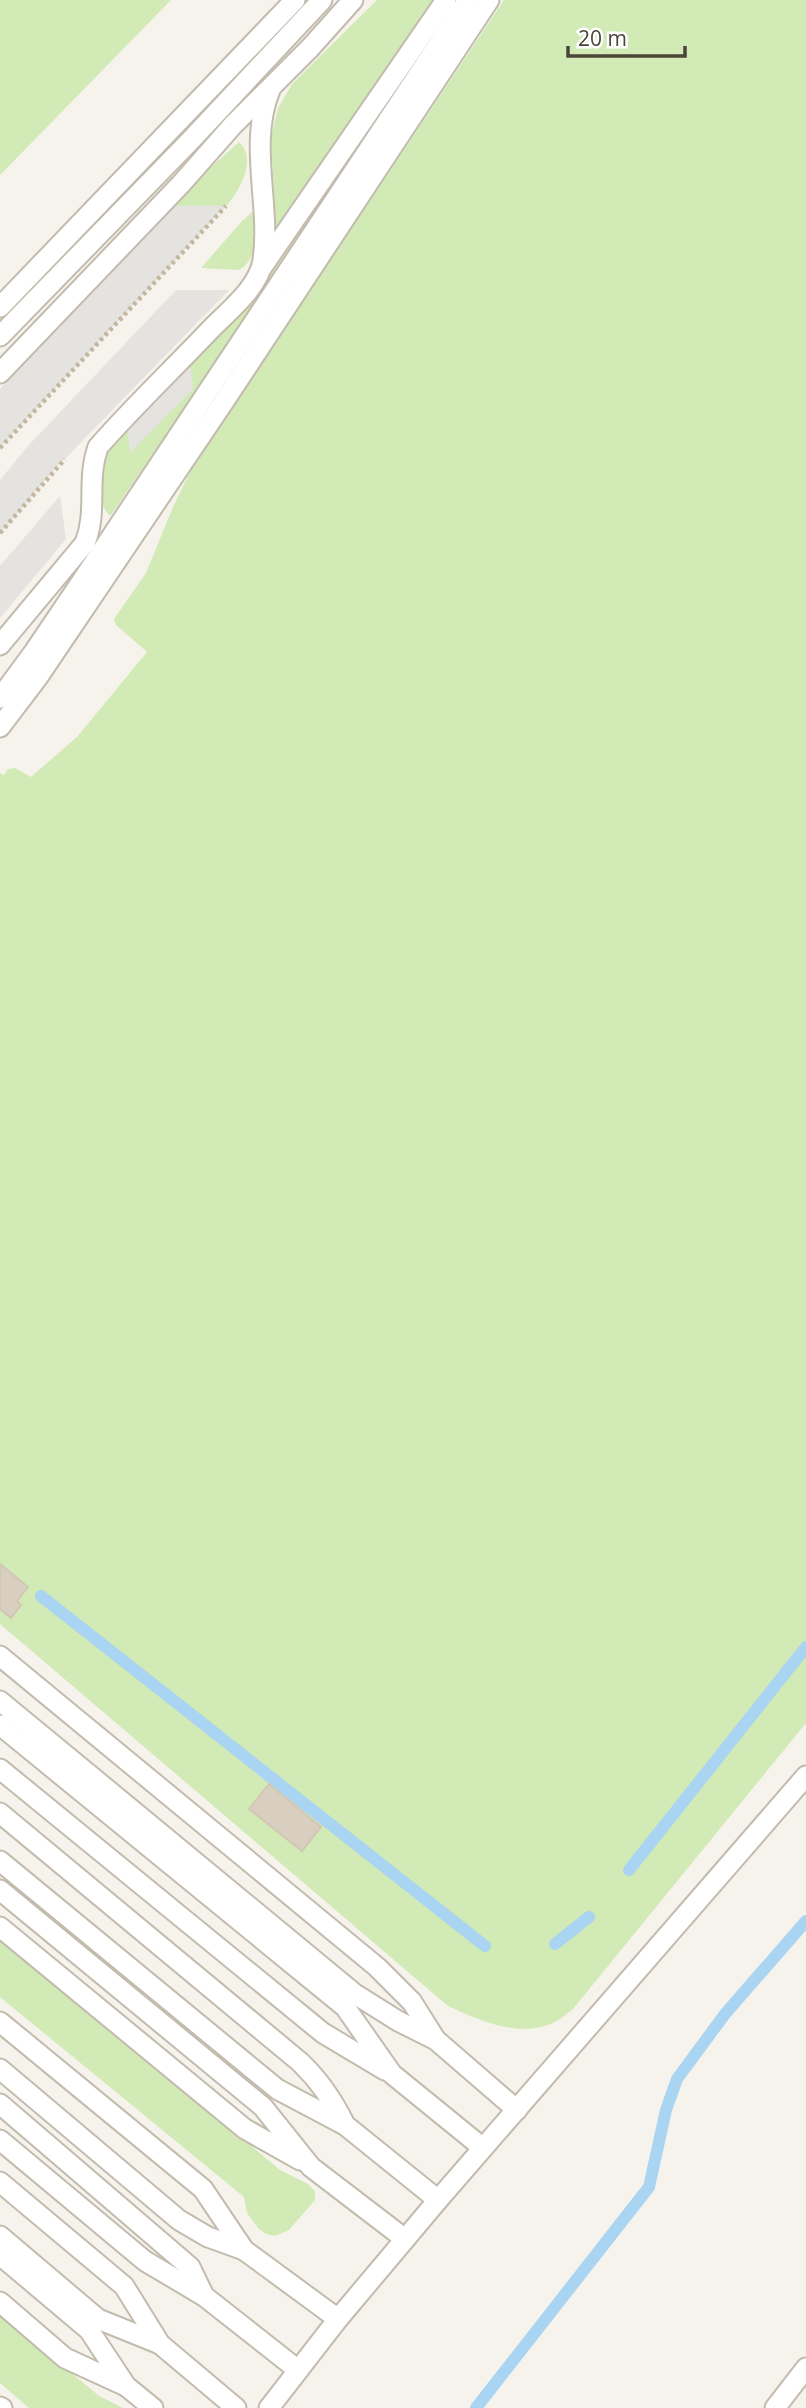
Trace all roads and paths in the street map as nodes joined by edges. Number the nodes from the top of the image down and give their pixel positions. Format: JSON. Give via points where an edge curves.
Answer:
{"nodes":[{"id":1,"x":295,"y":0,"type":"edge"},
{"id":2,"x":322,"y":0,"type":"edge"},
{"id":3,"x":353,"y":0,"type":"edge"},
{"id":4,"x":446,"y":0,"type":"edge"},
{"id":5,"x":468,"y":0,"type":"edge"},
{"id":6,"x":489,"y":0,"type":"edge"},
{"id":7,"x":270,"y":90,"type":"junction"},
{"id":8,"x":226,"y":206,"type":"dead end"},
{"id":9,"x":259,"y":272,"type":"junction"},
{"id":10,"x":0,"y":307,"type":"edge"},
{"id":11,"x":0,"y":336,"type":"edge"},
{"id":12,"x":0,"y":373,"type":"edge"},
{"id":13,"x":0,"y":449,"type":"edge"},
{"id":14,"x":0,"y":645,"type":"edge"},
{"id":15,"x":0,"y":698,"type":"edge"},
{"id":16,"x":0,"y":727,"type":"edge"},
{"id":17,"x":0,"y":1656,"type":"edge"},
{"id":18,"x":0,"y":1701,"type":"edge"},
{"id":19,"x":0,"y":1725,"type":"edge"},
{"id":20,"x":0,"y":1769,"type":"edge"},
{"id":21,"x":806,"y":1776,"type":"edge"},
{"id":22,"x":0,"y":1813,"type":"edge"},
{"id":23,"x":0,"y":1861,"type":"edge"},
{"id":24,"x":0,"y":1890,"type":"edge"},
{"id":25,"x":0,"y":1927,"type":"edge"},
{"id":26,"x":0,"y":2022,"type":"edge"},
{"id":27,"x":436,"y":2040,"type":"junction"},
{"id":28,"x":0,"y":2069,"type":"edge"},
{"id":29,"x":392,"y":2074,"type":"junction"},
{"id":30,"x":0,"y":2104,"type":"edge"},
{"id":31,"x":517,"y":2110,"type":"junction"},
{"id":32,"x":345,"y":2125,"type":"junction"},
{"id":33,"x":0,"y":2140,"type":"edge"},
{"id":34,"x":483,"y":2148,"type":"junction"},
{"id":35,"x":311,"y":2167,"type":"junction"},
{"id":36,"x":0,"y":2182,"type":"edge"},
{"id":37,"x":438,"y":2200,"type":"junction"},
{"id":38,"x":0,"y":2236,"type":"edge"},
{"id":39,"x":405,"y":2239,"type":"junction"},
{"id":40,"x":244,"y":2250,"type":"junction"},
{"id":41,"x":0,"y":2255,"type":"edge"},
{"id":42,"x":204,"y":2297,"type":"junction"},
{"id":43,"x":0,"y":2302,"type":"edge"},
{"id":44,"x":338,"y":2319,"type":"junction"},
{"id":45,"x":159,"y":2344,"type":"junction"},
{"id":46,"x":806,"y":2368,"type":"edge"},
{"id":47,"x":298,"y":2370,"type":"junction"},
{"id":48,"x":126,"y":2386,"type":"junction"},
{"id":49,"x":153,"y":2408,"type":"edge"},
{"id":50,"x":236,"y":2408,"type":"edge"},
{"id":51,"x":269,"y":2408,"type":"edge"},
{"id":52,"x":775,"y":2408,"type":"edge"}],
"edges":[{"from":1,"to":10,"type":"lane"},
{"from":2,"to":11,"type":"lane"},
{"from":3,"to":7,"type":"lane"},
{"from":4,"to":9,"type":"lane"},
{"from":5,"to":15,"type":"lane"},
{"from":6,"to":16,"type":"lane","via":[[223,403]]},
{"from":7,"to":9,"type":"lane","via":[[261,122],[265,236]]},
{"from":7,"to":12,"type":"lane"},
{"from":8,"to":13,"type":"path"},
{"from":9,"to":14,"type":"lane","via":[[236,303],[98,447],[93,462],[91,527],[85,543]]},
{"from":17,"to":27,"type":"lane","via":[[377,1967],[412,2002]]},
{"from":18,"to":27,"type":"lane","via":[[355,1994]]},
{"from":19,"to":29,"type":"lane","via":[[345,2007]]},
{"from":20,"to":29,"type":"lane","via":[[323,2033]]},
{"from":21,"to":31,"type":"lane"},
{"from":22,"to":32,"type":"lane","via":[[300,2062],[317,2078]]},
{"from":23,"to":32,"type":"lane","via":[[277,2089]]},
{"from":24,"to":35,"type":"lane","via":[[263,2107]]},
{"from":25,"to":35,"type":"lane","via":[[245,2129]]},
{"from":26,"to":40,"type":"lane","via":[[203,2189]]},
{"from":27,"to":31,"type":"lane"},
{"from":28,"to":40,"type":"lane","via":[[178,2220],[208,2238]]},
{"from":29,"to":34,"type":"lane"},
{"from":30,"to":42,"type":"lane","via":[[190,2267]]},
{"from":31,"to":34,"type":"lane"},
{"from":32,"to":37,"type":"lane"},
{"from":33,"to":42,"type":"lane","via":[[145,2261]]},
{"from":34,"to":37,"type":"lane"},
{"from":35,"to":39,"type":"lane"},
{"from":36,"to":45,"type":"lane","via":[[124,2286]]},
{"from":37,"to":39,"type":"lane"},
{"from":38,"to":45,"type":"lane","via":[[98,2319]]},
{"from":39,"to":44,"type":"lane"},
{"from":40,"to":44,"type":"lane"},
{"from":41,"to":48,"type":"lane","via":[[89,2330]]},
{"from":42,"to":47,"type":"lane"},
{"from":43,"to":48,"type":"lane","via":[[65,2358]]},
{"from":44,"to":47,"type":"lane"},
{"from":45,"to":50,"type":"lane"},
{"from":46,"to":52,"type":"lane"},
{"from":47,"to":51,"type":"lane"},
{"from":48,"to":49,"type":"lane"}]}
